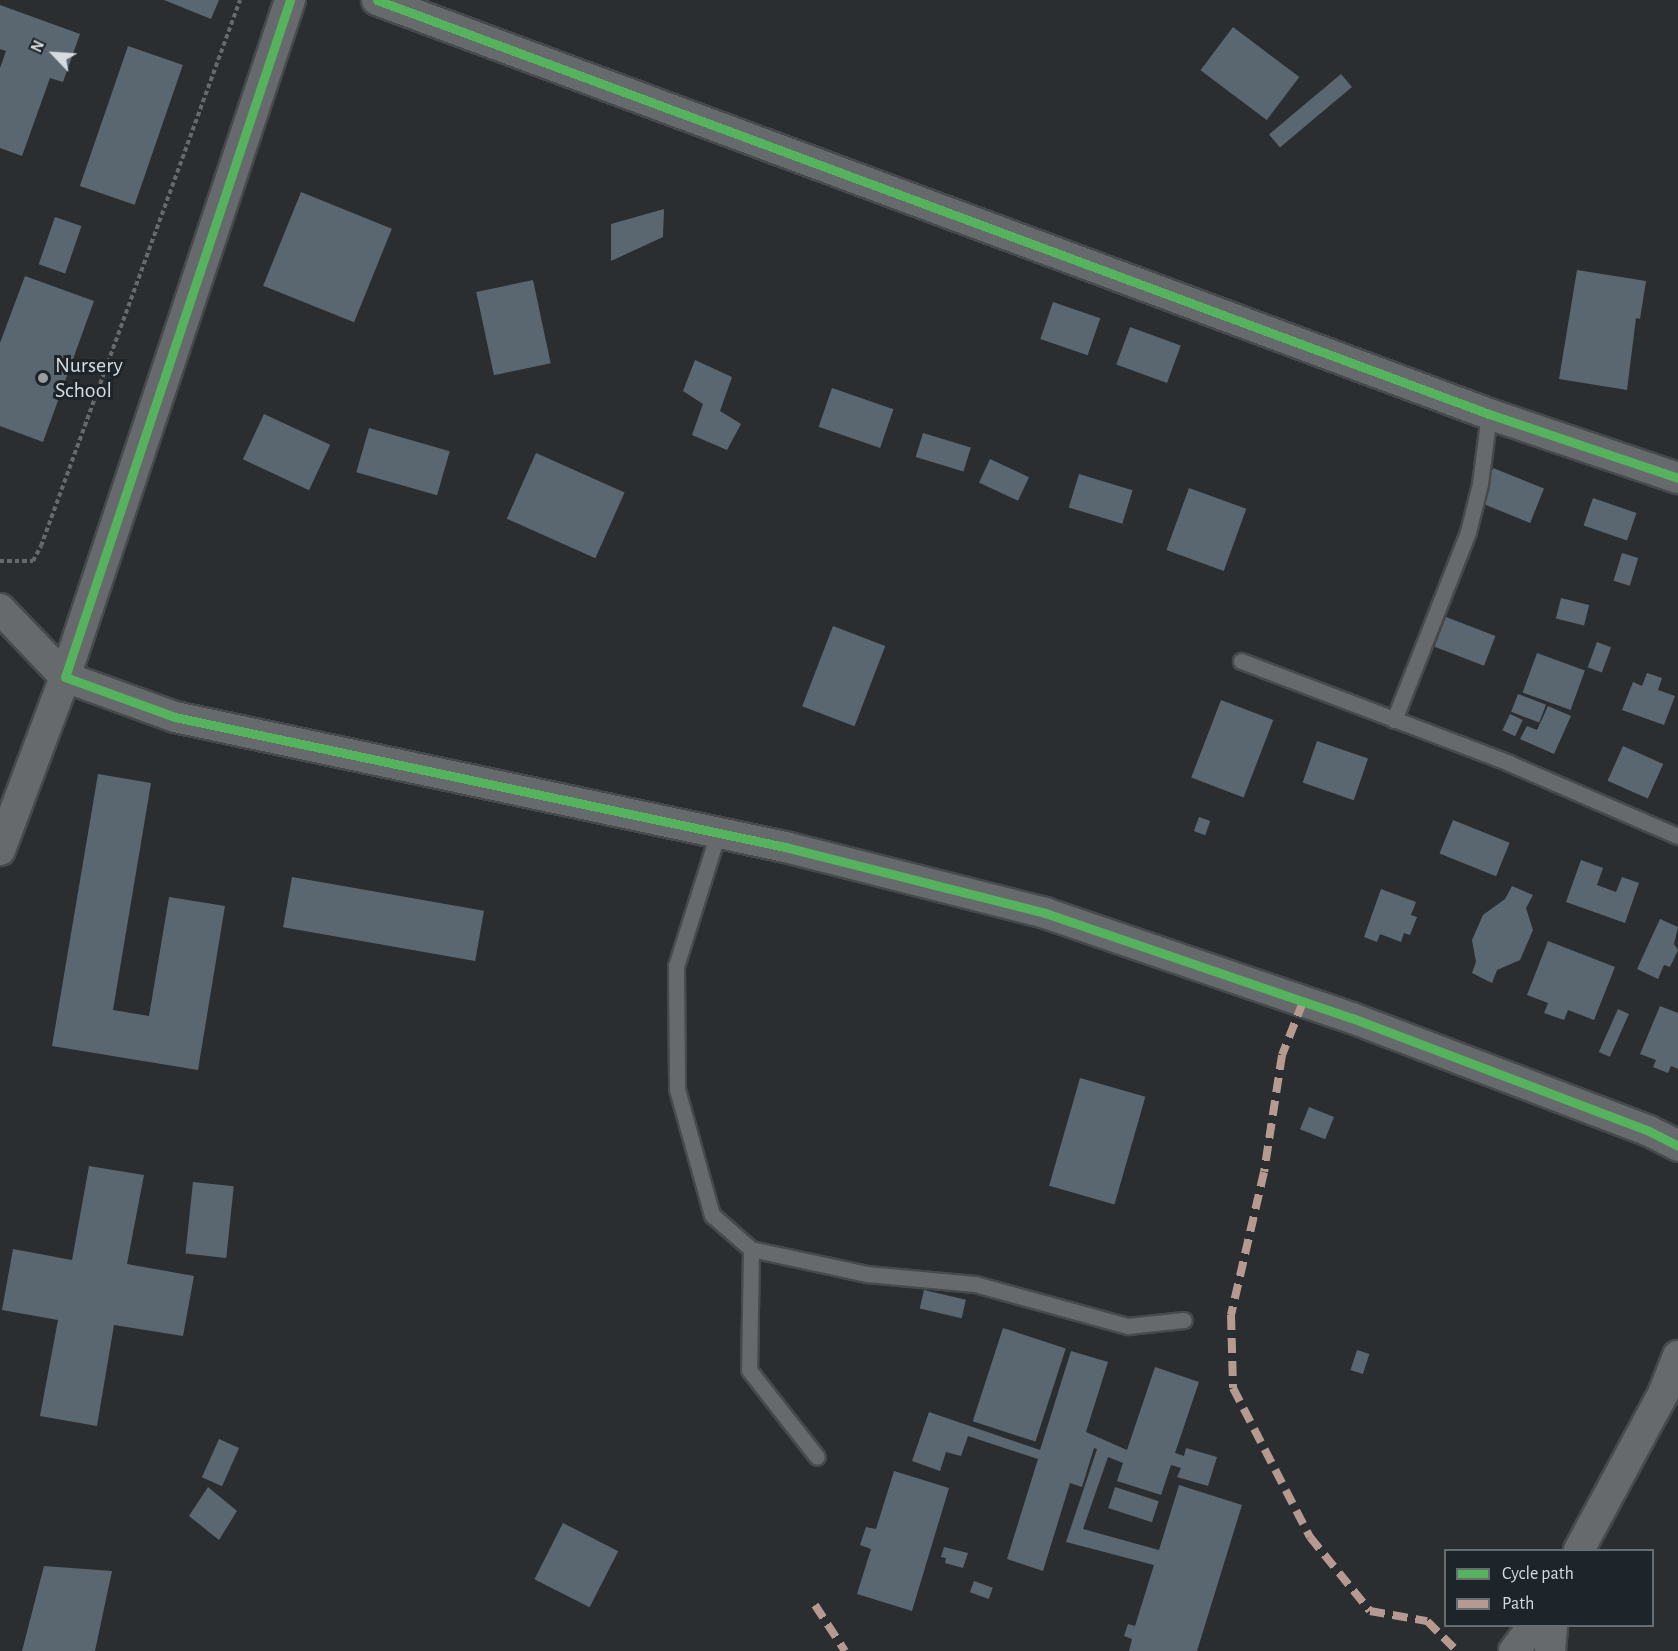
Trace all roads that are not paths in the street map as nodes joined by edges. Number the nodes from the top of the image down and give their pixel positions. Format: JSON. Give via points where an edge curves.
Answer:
{"nodes":[{"id":1,"x":290,"y":0,"type":"edge"},
{"id":2,"x":377,"y":0,"type":"edge"},
{"id":3,"x":1490,"y":414,"type":"junction"},
{"id":4,"x":1678,"y":478,"type":"edge"},
{"id":5,"x":0,"y":609,"type":"edge"},
{"id":6,"x":1241,"y":661,"type":"dead end"},
{"id":7,"x":65,"y":677,"type":"junction"},
{"id":8,"x":1394,"y":720,"type":"junction"},
{"id":9,"x":718,"y":833,"type":"junction"},
{"id":10,"x":1678,"y":836,"type":"edge"},
{"id":11,"x":0,"y":850,"type":"edge"},
{"id":12,"x":1678,"y":1146,"type":"edge"},
{"id":13,"x":750,"y":1249,"type":"junction"},
{"id":14,"x":1184,"y":1320,"type":"dead end"},
{"id":15,"x":1678,"y":1356,"type":"edge"},
{"id":16,"x":817,"y":1457,"type":"dead end"},
{"id":17,"x":1580,"y":1549,"type":"edge"},
{"id":18,"x":1532,"y":1627,"type":"edge"},
{"id":19,"x":1552,"y":1627,"type":"edge"},
{"id":20,"x":1514,"y":1651,"type":"edge"},
{"id":21,"x":1550,"y":1651,"type":"edge"}],
"edges":[{"from":1,"to":7,"type":"street"},
{"from":2,"to":3,"type":"street"},
{"from":3,"to":4,"type":"street"},
{"from":3,"to":8,"type":"lane","via":[[1468,532]]},
{"from":5,"to":7,"type":"street"},
{"from":6,"to":8,"type":"lane"},
{"from":7,"to":9,"type":"street","via":[[175,717]]},
{"from":7,"to":11,"type":"street"},
{"from":8,"to":10,"type":"lane","via":[[1509,763]]},
{"from":9,"to":12,"type":"street","via":[[1045,913],[1352,1018],[1649,1131]]},
{"from":9,"to":13,"type":"lane","via":[[676,966],[677,1089],[712,1215]]},
{"from":13,"to":14,"type":"lane","via":[[867,1274],[975,1284],[1128,1326]]},
{"from":13,"to":16,"type":"lane","via":[[749,1370]]},
{"from":15,"to":17,"type":"street","via":[[1663,1394]]},
{"from":18,"to":20,"type":"street"},
{"from":19,"to":21,"type":"street"}]}
